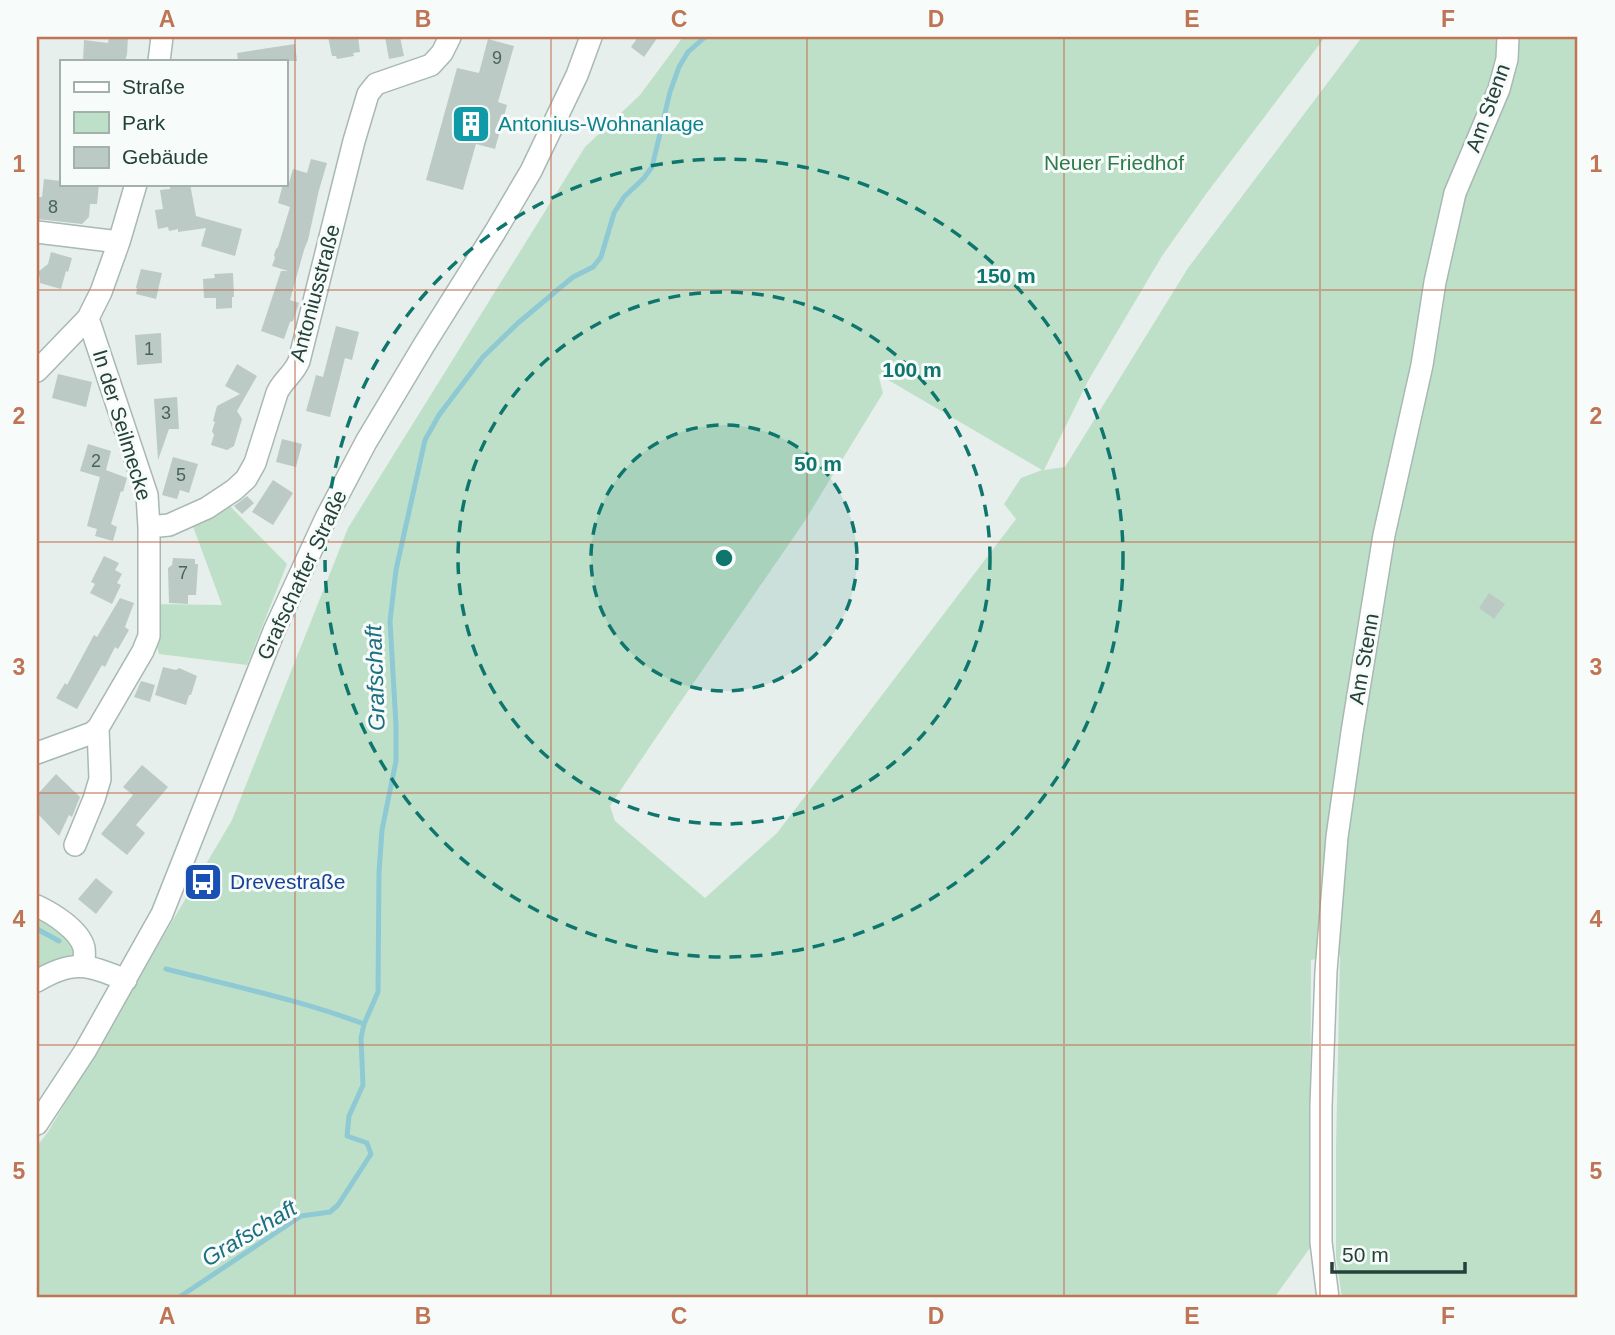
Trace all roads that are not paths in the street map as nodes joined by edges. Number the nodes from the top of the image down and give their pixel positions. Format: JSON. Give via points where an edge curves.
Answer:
{"nodes":[{"id":1,"x":162,"y":37,"type":"edge"},
{"id":2,"x":450,"y":37,"type":"edge"},
{"id":3,"x":592,"y":37,"type":"edge"},
{"id":4,"x":1508,"y":37,"type":"edge"},
{"id":5,"x":159,"y":60,"type":"edge"},
{"id":6,"x":135,"y":186,"type":"edge"},
{"id":7,"x":37,"y":232,"type":"edge"},
{"id":8,"x":119,"y":242,"type":"junction"},
{"id":9,"x":89,"y":318,"type":"junction"},
{"id":10,"x":37,"y":371,"type":"edge"},
{"id":11,"x":149,"y":527,"type":"junction"},
{"id":12,"x":98,"y":728,"type":"junction"},
{"id":13,"x":37,"y":753,"type":"edge"},
{"id":14,"x":75,"y":845,"type":"dead end"},
{"id":15,"x":37,"y":905,"type":"edge"},
{"id":16,"x":84,"y":965,"type":"junction"},
{"id":17,"x":126,"y":980,"type":"junction"},
{"id":18,"x":37,"y":981,"type":"edge"},
{"id":19,"x":37,"y":1124,"type":"edge"},
{"id":20,"x":1328,"y":1298,"type":"edge"}],
"edges":[{"from":1,"to":5,"type":"street"},
{"from":2,"to":11,"type":"street","name":"Antoniusstraße","via":[[431,65],[376,85],[368,94],[299,361],[276,393],[251,471],[234,490],[207,508],[169,525]]},
{"from":3,"to":17,"type":"street","name":"Grafschafter Straße","via":[[531,171],[366,442],[326,518],[274,631],[162,914]]},
{"from":4,"to":20,"type":"street","name":"Am Stenn","via":[[1499,89],[1455,193],[1434,282],[1422,365],[1384,535],[1350,745],[1326,971],[1321,1242]]},
{"from":6,"to":8,"type":"street"},
{"from":7,"to":8,"type":"street"},
{"from":8,"to":9,"type":"street"},
{"from":9,"to":10,"type":"street"},
{"from":9,"to":11,"type":"street","name":"In der Seilmecke","via":[[144,483]]},
{"from":11,"to":12,"type":"street","name":"In der Seilmecke","via":[[149,636]]},
{"from":12,"to":13,"type":"street"},
{"from":12,"to":14,"type":"street","via":[[100,779]]},
{"from":15,"to":16,"type":"street","via":[[80,939]]},
{"from":16,"to":17,"type":"street"},
{"from":16,"to":18,"type":"street","via":[[61,968]]},
{"from":17,"to":19,"type":"street","name":"Grafschafter Straße"}]}
